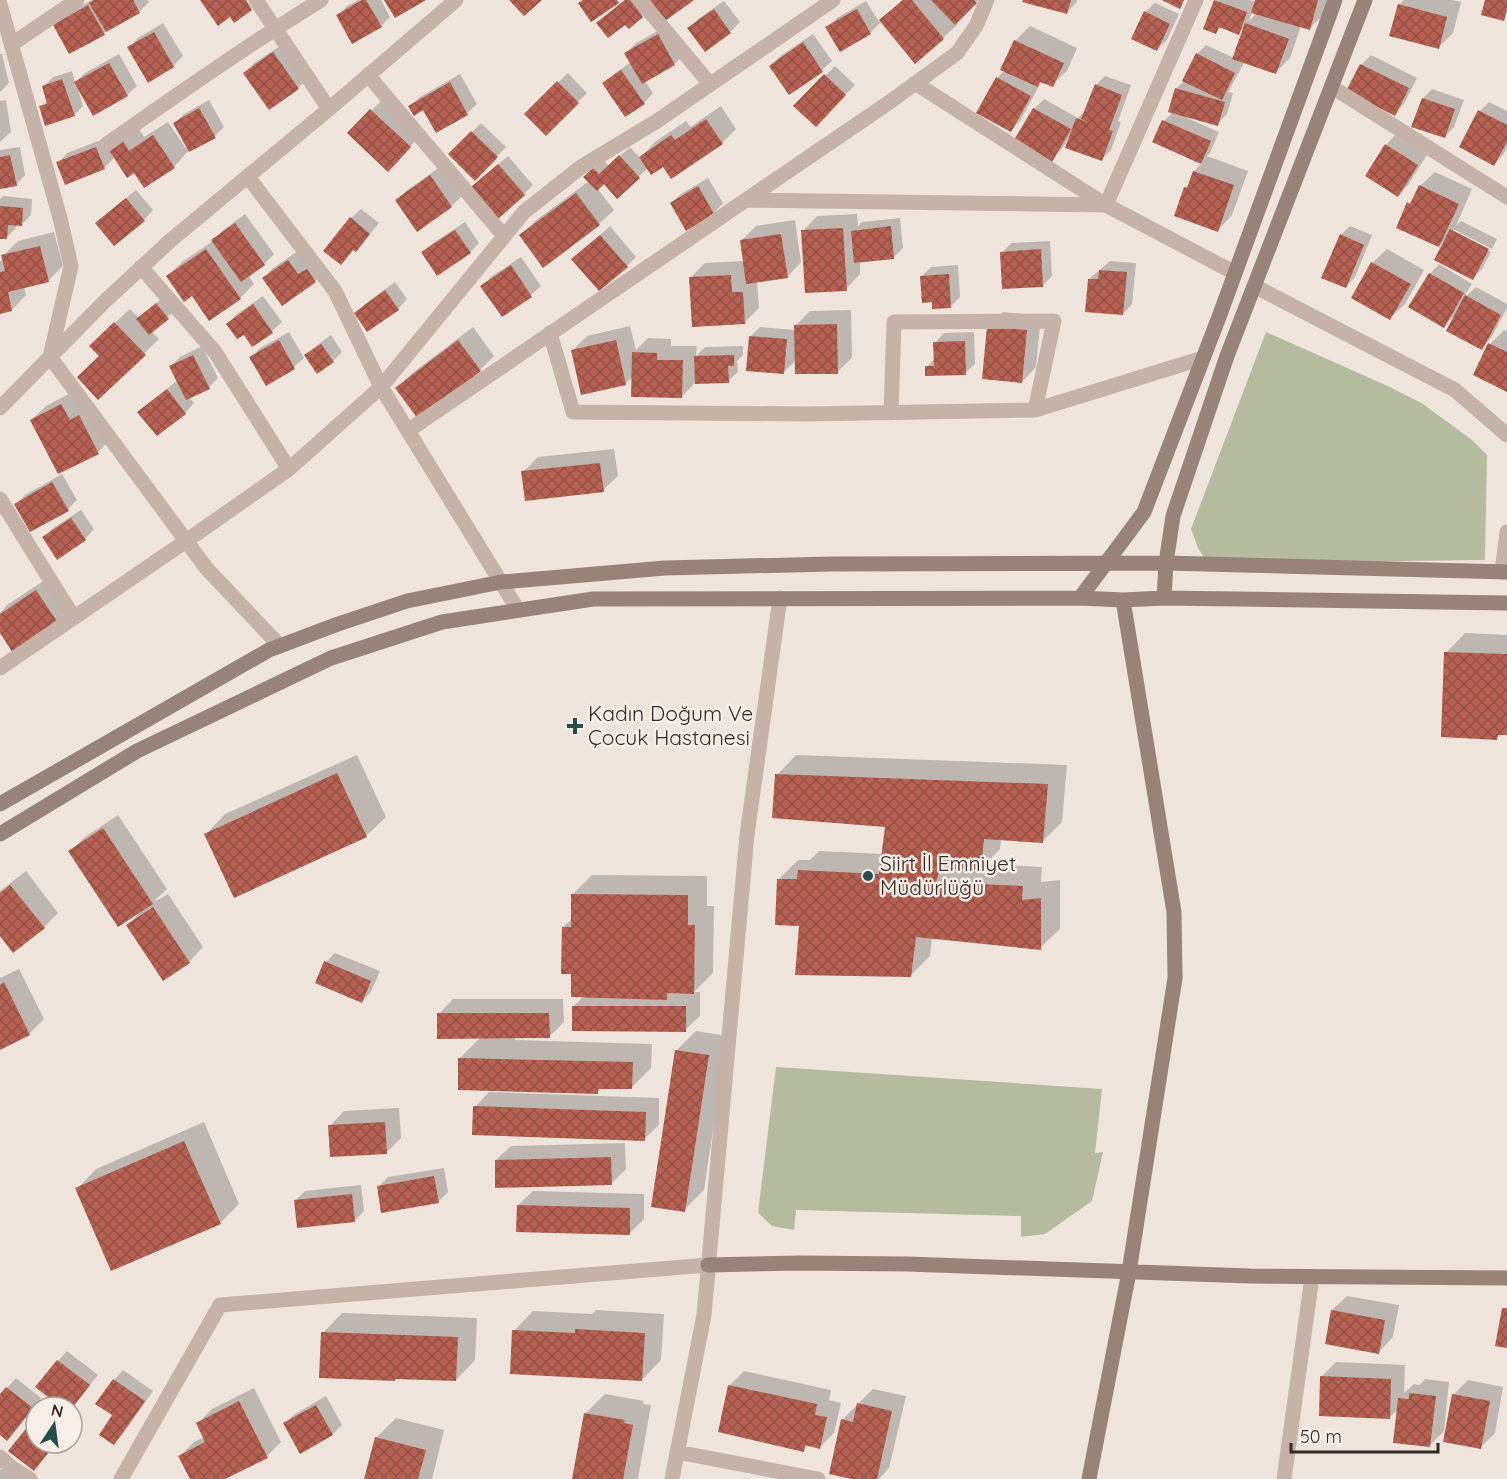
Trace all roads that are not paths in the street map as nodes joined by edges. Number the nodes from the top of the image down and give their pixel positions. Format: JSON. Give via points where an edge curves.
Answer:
{"nodes":[{"id":1,"x":77,"y":0,"type":"edge"},
{"id":2,"x":256,"y":0,"type":"edge"},
{"id":3,"x":321,"y":0,"type":"edge"},
{"id":4,"x":456,"y":0,"type":"edge"},
{"id":5,"x":640,"y":0,"type":"edge"},
{"id":6,"x":833,"y":0,"type":"edge"},
{"id":7,"x":987,"y":0,"type":"edge"},
{"id":8,"x":1196,"y":0,"type":"edge"},
{"id":9,"x":1335,"y":0,"type":"edge"},
{"id":10,"x":1365,"y":0,"type":"edge"},
{"id":11,"x":0,"y":4,"type":"edge"},
{"id":12,"x":275,"y":29,"type":"junction"},
{"id":13,"x":12,"y":44,"type":"junction"},
{"id":14,"x":368,"y":75,"type":"junction"},
{"id":15,"x":915,"y":83,"type":"junction"},
{"id":16,"x":710,"y":84,"type":"junction"},
{"id":17,"x":1332,"y":87,"type":"junction"},
{"id":18,"x":329,"y":109,"type":"junction"},
{"id":19,"x":107,"y":144,"type":"dead end"},
{"id":20,"x":248,"y":177,"type":"junction"},
{"id":21,"x":1507,"y":197,"type":"edge"},
{"id":22,"x":746,"y":200,"type":"junction"},
{"id":23,"x":1106,"y":206,"type":"junction"},
{"id":24,"x":504,"y":236,"type":"junction"},
{"id":25,"x":141,"y":267,"type":"junction"},
{"id":26,"x":1235,"y":273,"type":"junction"},
{"id":27,"x":1254,"y":286,"type":"junction"},
{"id":28,"x":550,"y":333,"type":"junction"},
{"id":29,"x":50,"y":357,"type":"junction"},
{"id":30,"x":1203,"y":358,"type":"junction"},
{"id":31,"x":381,"y":387,"type":"junction"},
{"id":32,"x":0,"y":408,"type":"edge"},
{"id":33,"x":1035,"y":410,"type":"junction"},
{"id":34,"x":891,"y":412,"type":"junction"},
{"id":35,"x":409,"y":430,"type":"junction"},
{"id":36,"x":1507,"y":435,"type":"edge"},
{"id":37,"x":290,"y":469,"type":"junction"},
{"id":38,"x":0,"y":499,"type":"edge"},
{"id":39,"x":1507,"y":532,"type":"edge"},
{"id":40,"x":186,"y":542,"type":"junction"},
{"id":41,"x":1107,"y":563,"type":"junction"},
{"id":42,"x":1166,"y":563,"type":"junction"},
{"id":43,"x":1505,"y":572,"type":"edge"},
{"id":44,"x":501,"y":582,"type":"junction"},
{"id":45,"x":780,"y":598,"type":"junction"},
{"id":46,"x":1080,"y":598,"type":"junction"},
{"id":47,"x":1164,"y":598,"type":"junction"},
{"id":48,"x":1122,"y":600,"type":"junction"},
{"id":49,"x":1507,"y":603,"type":"edge"},
{"id":50,"x":518,"y":610,"type":"junction"},
{"id":51,"x":74,"y":618,"type":"junction"},
{"id":52,"x":280,"y":646,"type":"junction"},
{"id":53,"x":0,"y":668,"type":"edge"},
{"id":54,"x":0,"y":804,"type":"edge"},
{"id":55,"x":0,"y":834,"type":"edge"},
{"id":56,"x":708,"y":1265,"type":"junction"},
{"id":57,"x":1129,"y":1272,"type":"junction"},
{"id":58,"x":1312,"y":1277,"type":"junction"},
{"id":59,"x":1507,"y":1278,"type":"edge"},
{"id":60,"x":677,"y":1452,"type":"junction"},
{"id":61,"x":0,"y":1458,"type":"edge"},
{"id":62,"x":30,"y":1479,"type":"edge"},
{"id":63,"x":120,"y":1479,"type":"edge"},
{"id":64,"x":672,"y":1479,"type":"edge"},
{"id":65,"x":818,"y":1479,"type":"edge"},
{"id":66,"x":1089,"y":1479,"type":"edge"},
{"id":67,"x":1284,"y":1479,"type":"edge"}],
"edges":[{"from":1,"to":13,"type":"street"},
{"from":2,"to":12,"type":"street"},
{"from":3,"to":12,"type":"street"},
{"from":4,"to":14,"type":"street"},
{"from":5,"to":16,"type":"street"},
{"from":6,"to":16,"type":"street"},
{"from":7,"to":15,"type":"street","via":[[976,26],[957,53]]},
{"from":8,"to":23,"type":"street"},
{"from":9,"to":26,"type":"main road"},
{"from":10,"to":17,"type":"main road"},
{"from":11,"to":13,"type":"street"},
{"from":12,"to":18,"type":"street"},
{"from":12,"to":19,"type":"street"},
{"from":13,"to":29,"type":"street","via":[[71,266]]},
{"from":14,"to":18,"type":"street"},
{"from":14,"to":24,"type":"street"},
{"from":15,"to":22,"type":"street"},
{"from":15,"to":23,"type":"street"},
{"from":16,"to":24,"type":"street","via":[[581,167],[524,212]]},
{"from":17,"to":21,"type":"street"},
{"from":17,"to":27,"type":"main road"},
{"from":18,"to":20,"type":"street"},
{"from":20,"to":25,"type":"street"},
{"from":20,"to":31,"type":"street","via":[[335,291]]},
{"from":22,"to":23,"type":"street"},
{"from":22,"to":28,"type":"street"},
{"from":23,"to":26,"type":"street"},
{"from":24,"to":31,"type":"street"},
{"from":25,"to":29,"type":"street"},
{"from":25,"to":37,"type":"street","via":[[215,352]]},
{"from":26,"to":30,"type":"main road"},
{"from":27,"to":36,"type":"street","via":[[1455,390]]},
{"from":27,"to":42,"type":"main road","via":[[1173,516]]},
{"from":28,"to":34,"type":"street","via":[[573,412]]},
{"from":28,"to":35,"type":"street"},
{"from":29,"to":32,"type":"street"},
{"from":29,"to":40,"type":"street"},
{"from":30,"to":33,"type":"street"},
{"from":30,"to":41,"type":"main road","via":[[1144,512]]},
{"from":31,"to":35,"type":"street"},
{"from":31,"to":37,"type":"street"},
{"from":33,"to":34,"type":"street"},
{"from":33,"to":34,"type":"street","via":[[1054,321],[894,321]]},
{"from":35,"to":44,"type":"street"},
{"from":37,"to":40,"type":"street"},
{"from":38,"to":51,"type":"street"},
{"from":39,"to":43,"type":"street"},
{"from":40,"to":51,"type":"street"},
{"from":40,"to":52,"type":"street"},
{"from":41,"to":42,"type":"main road"},
{"from":41,"to":44,"type":"main road","via":[[665,568]]},
{"from":41,"to":46,"type":"main road"},
{"from":42,"to":43,"type":"main road"},
{"from":42,"to":47,"type":"main road"},
{"from":44,"to":50,"type":"street"},
{"from":44,"to":52,"type":"main road","via":[[407,601]]},
{"from":45,"to":46,"type":"main road"},
{"from":45,"to":50,"type":"main road","via":[[593,599]]},
{"from":45,"to":56,"type":"street","via":[[747,834]]},
{"from":46,"to":48,"type":"main road"},
{"from":47,"to":48,"type":"main road"},
{"from":47,"to":49,"type":"main road"},
{"from":48,"to":57,"type":"main road","via":[[1174,912],[1175,978]]},
{"from":50,"to":55,"type":"main road","via":[[442,622],[331,658],[137,751]]},
{"from":51,"to":53,"type":"street"},
{"from":52,"to":54,"type":"main road"},
{"from":56,"to":57,"type":"main road","via":[[907,1264]]},
{"from":56,"to":60,"type":"street","via":[[704,1314]]},
{"from":56,"to":63,"type":"street","via":[[220,1305]]},
{"from":57,"to":58,"type":"main road"},
{"from":57,"to":66,"type":"main road"},
{"from":58,"to":59,"type":"main road"},
{"from":58,"to":67,"type":"street"},
{"from":60,"to":64,"type":"street"},
{"from":60,"to":65,"type":"street"},
{"from":61,"to":62,"type":"street"}]}
